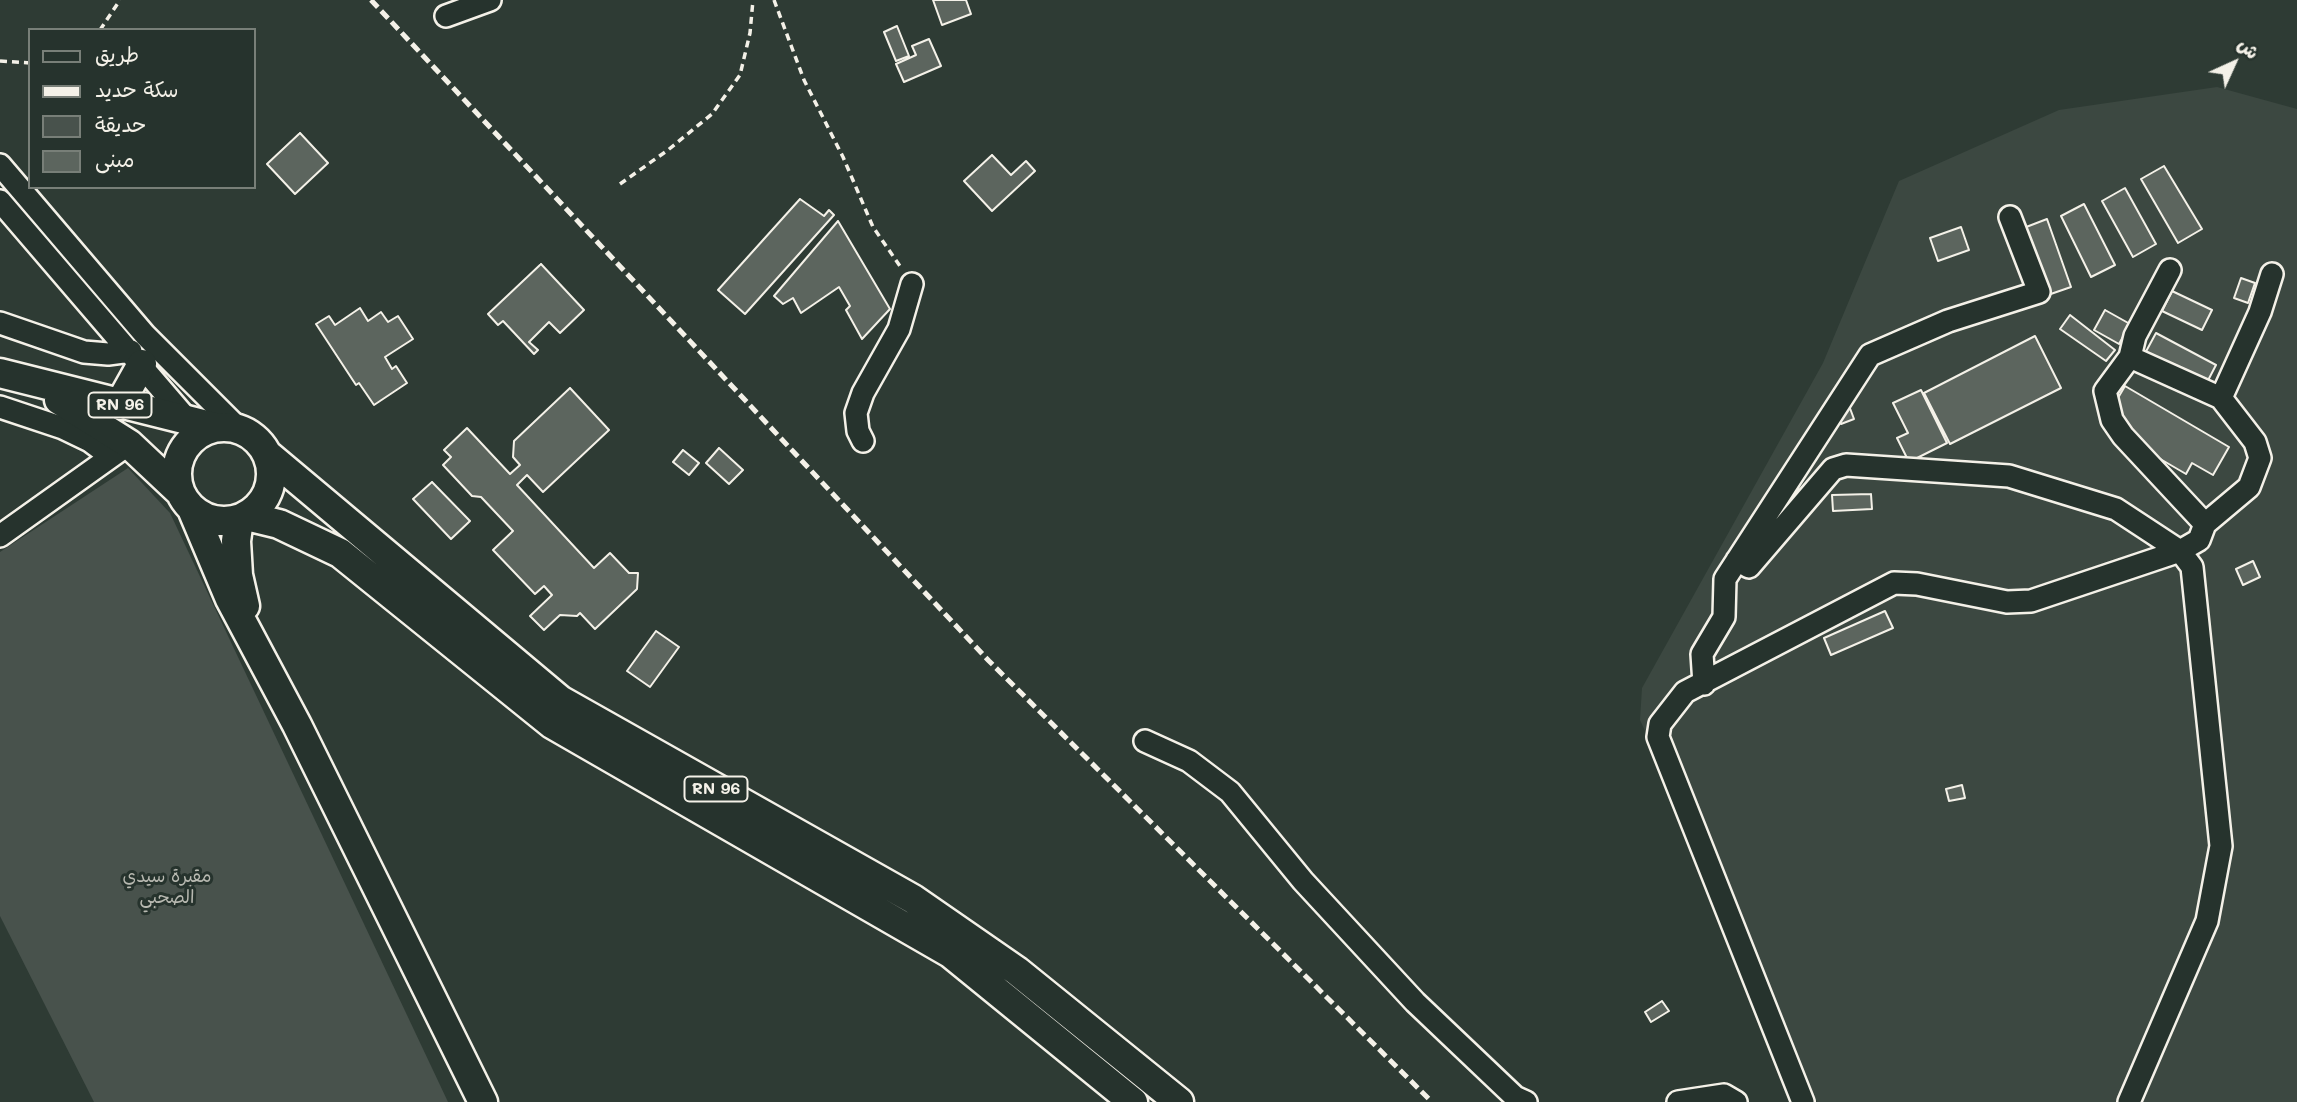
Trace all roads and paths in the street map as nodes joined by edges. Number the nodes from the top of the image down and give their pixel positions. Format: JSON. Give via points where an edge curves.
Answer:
{"nodes":[{"id":1,"x":120,"y":0,"type":"edge"},
{"id":2,"x":490,"y":0,"type":"edge"},
{"id":3,"x":753,"y":0,"type":"edge"},
{"id":4,"x":774,"y":0,"type":"edge"},
{"id":5,"x":446,"y":16,"type":"dead end"},
{"id":6,"x":101,"y":28,"type":"edge"},
{"id":7,"x":0,"y":61,"type":"edge"},
{"id":8,"x":28,"y":63,"type":"edge"},
{"id":9,"x":0,"y":165,"type":"edge"},
{"id":10,"x":620,"y":184,"type":"dead end"},
{"id":11,"x":0,"y":201,"type":"edge"},
{"id":12,"x":2010,"y":217,"type":"dead end"},
{"id":13,"x":2170,"y":270,"type":"dead end"},
{"id":14,"x":2272,"y":274,"type":"dead end"},
{"id":15,"x":912,"y":284,"type":"joint"},
{"id":16,"x":0,"y":323,"type":"edge"},
{"id":17,"x":2130,"y":356,"type":"junction"},
{"id":18,"x":137,"y":357,"type":"junction"},
{"id":19,"x":13,"y":378,"type":"edge"},
{"id":20,"x":2221,"y":398,"type":"junction"},
{"id":21,"x":118,"y":405,"type":"junction"},
{"id":22,"x":0,"y":407,"type":"edge"},
{"id":23,"x":211,"y":428,"type":"junction"},
{"id":24,"x":863,"y":441,"type":"dead end"},
{"id":25,"x":120,"y":450,"type":"junction"},
{"id":26,"x":268,"y":455,"type":"junction"},
{"id":27,"x":186,"y":500,"type":"junction"},
{"id":28,"x":242,"y":518,"type":"junction"},
{"id":29,"x":2205,"y":524,"type":"junction"},
{"id":30,"x":0,"y":536,"type":"edge"},
{"id":31,"x":2180,"y":551,"type":"junction"},
{"id":32,"x":1737,"y":560,"type":"junction"},
{"id":33,"x":253,"y":643,"type":"junction"},
{"id":34,"x":1704,"y":684,"type":"junction"},
{"id":35,"x":1145,"y":741,"type":"dead end"},
{"id":36,"x":483,"y":1102,"type":"edge"},
{"id":37,"x":1133,"y":1102,"type":"edge"},
{"id":38,"x":1180,"y":1102,"type":"edge"},
{"id":39,"x":1527,"y":1102,"type":"edge"},
{"id":40,"x":1678,"y":1102,"type":"edge"},
{"id":41,"x":1736,"y":1102,"type":"edge"},
{"id":42,"x":1803,"y":1102,"type":"edge"},
{"id":43,"x":2129,"y":1102,"type":"edge"}],
"edges":[{"from":1,"to":6,"type":"path"},
{"from":2,"to":5,"type":"street"},
{"from":3,"to":10,"type":"path","via":[[740,75],[712,114]]},
{"from":4,"to":15,"type":"path","via":[[804,80],[873,227]]},
{"from":7,"to":8,"type":"path"},
{"from":9,"to":23,"type":"street","via":[[145,335]]},
{"from":11,"to":18,"type":"street"},
{"from":12,"to":32,"type":"street","via":[[2039,292],[1948,321],[1870,355]]},
{"from":13,"to":17,"type":"street","via":[[2134,336]]},
{"from":14,"to":20,"type":"street"},
{"from":15,"to":24,"type":"street","via":[[899,329],[856,413]]},
{"from":16,"to":18,"type":"street","via":[[84,352]]},
{"from":17,"to":20,"type":"street"},
{"from":17,"to":29,"type":"street","via":[[2105,391],[2112,419]]},
{"from":18,"to":21,"type":"main road"},
{"from":18,"to":23,"type":"street"},
{"from":19,"to":21,"type":"main road","number":"RN 96"},
{"from":19,"to":25,"type":"main road","number":"RN 96","via":[[73,407]]},
{"from":20,"to":29,"type":"street","via":[[2255,442],[2260,458],[2249,487]]},
{"from":21,"to":23,"type":"main road","number":"RN 96"},
{"from":22,"to":25,"type":"street"},
{"from":23,"to":26,"type":"main road","via":[[251,435]]},
{"from":23,"to":27,"type":"main road","via":[[185,447],[178,461],[177,477]]},
{"from":25,"to":27,"type":"main road","number":"RN 96"},
{"from":25,"to":30,"type":"street"},
{"from":26,"to":28,"type":"main road","via":[[271,483],[258,508]]},
{"from":26,"to":38,"type":"main road","number":"RN 96","via":[[560,700],[912,900],[1017,971]]},
{"from":27,"to":28,"type":"main road","via":[[214,520]]},
{"from":27,"to":33,"type":"main road"},
{"from":28,"to":33,"type":"main road","via":[[236,541],[238,575]]},
{"from":28,"to":37,"type":"main road","number":"RN 96","via":[[279,524],[340,553],[552,724],[950,953]]},
{"from":29,"to":31,"type":"street","via":[[2199,540]]},
{"from":31,"to":32,"type":"street","via":[[2116,509],[2008,477],[1846,465],[1833,469],[1749,567]]},
{"from":31,"to":34,"type":"street","via":[[2031,601],[1895,583]]},
{"from":31,"to":43,"type":"street","via":[[2192,567],[2221,846],[2207,921]]},
{"from":32,"to":34,"type":"street","via":[[1725,579],[1724,617],[1702,654]]},
{"from":33,"to":36,"type":"main road"},
{"from":34,"to":42,"type":"street","via":[[1685,692],[1660,724],[1658,737]]},
{"from":35,"to":39,"type":"street","via":[[1189,761],[1230,792],[1303,881],[1415,1002],[1516,1097]]},
{"from":40,"to":41,"type":"street","via":[[1724,1095]]}]}
